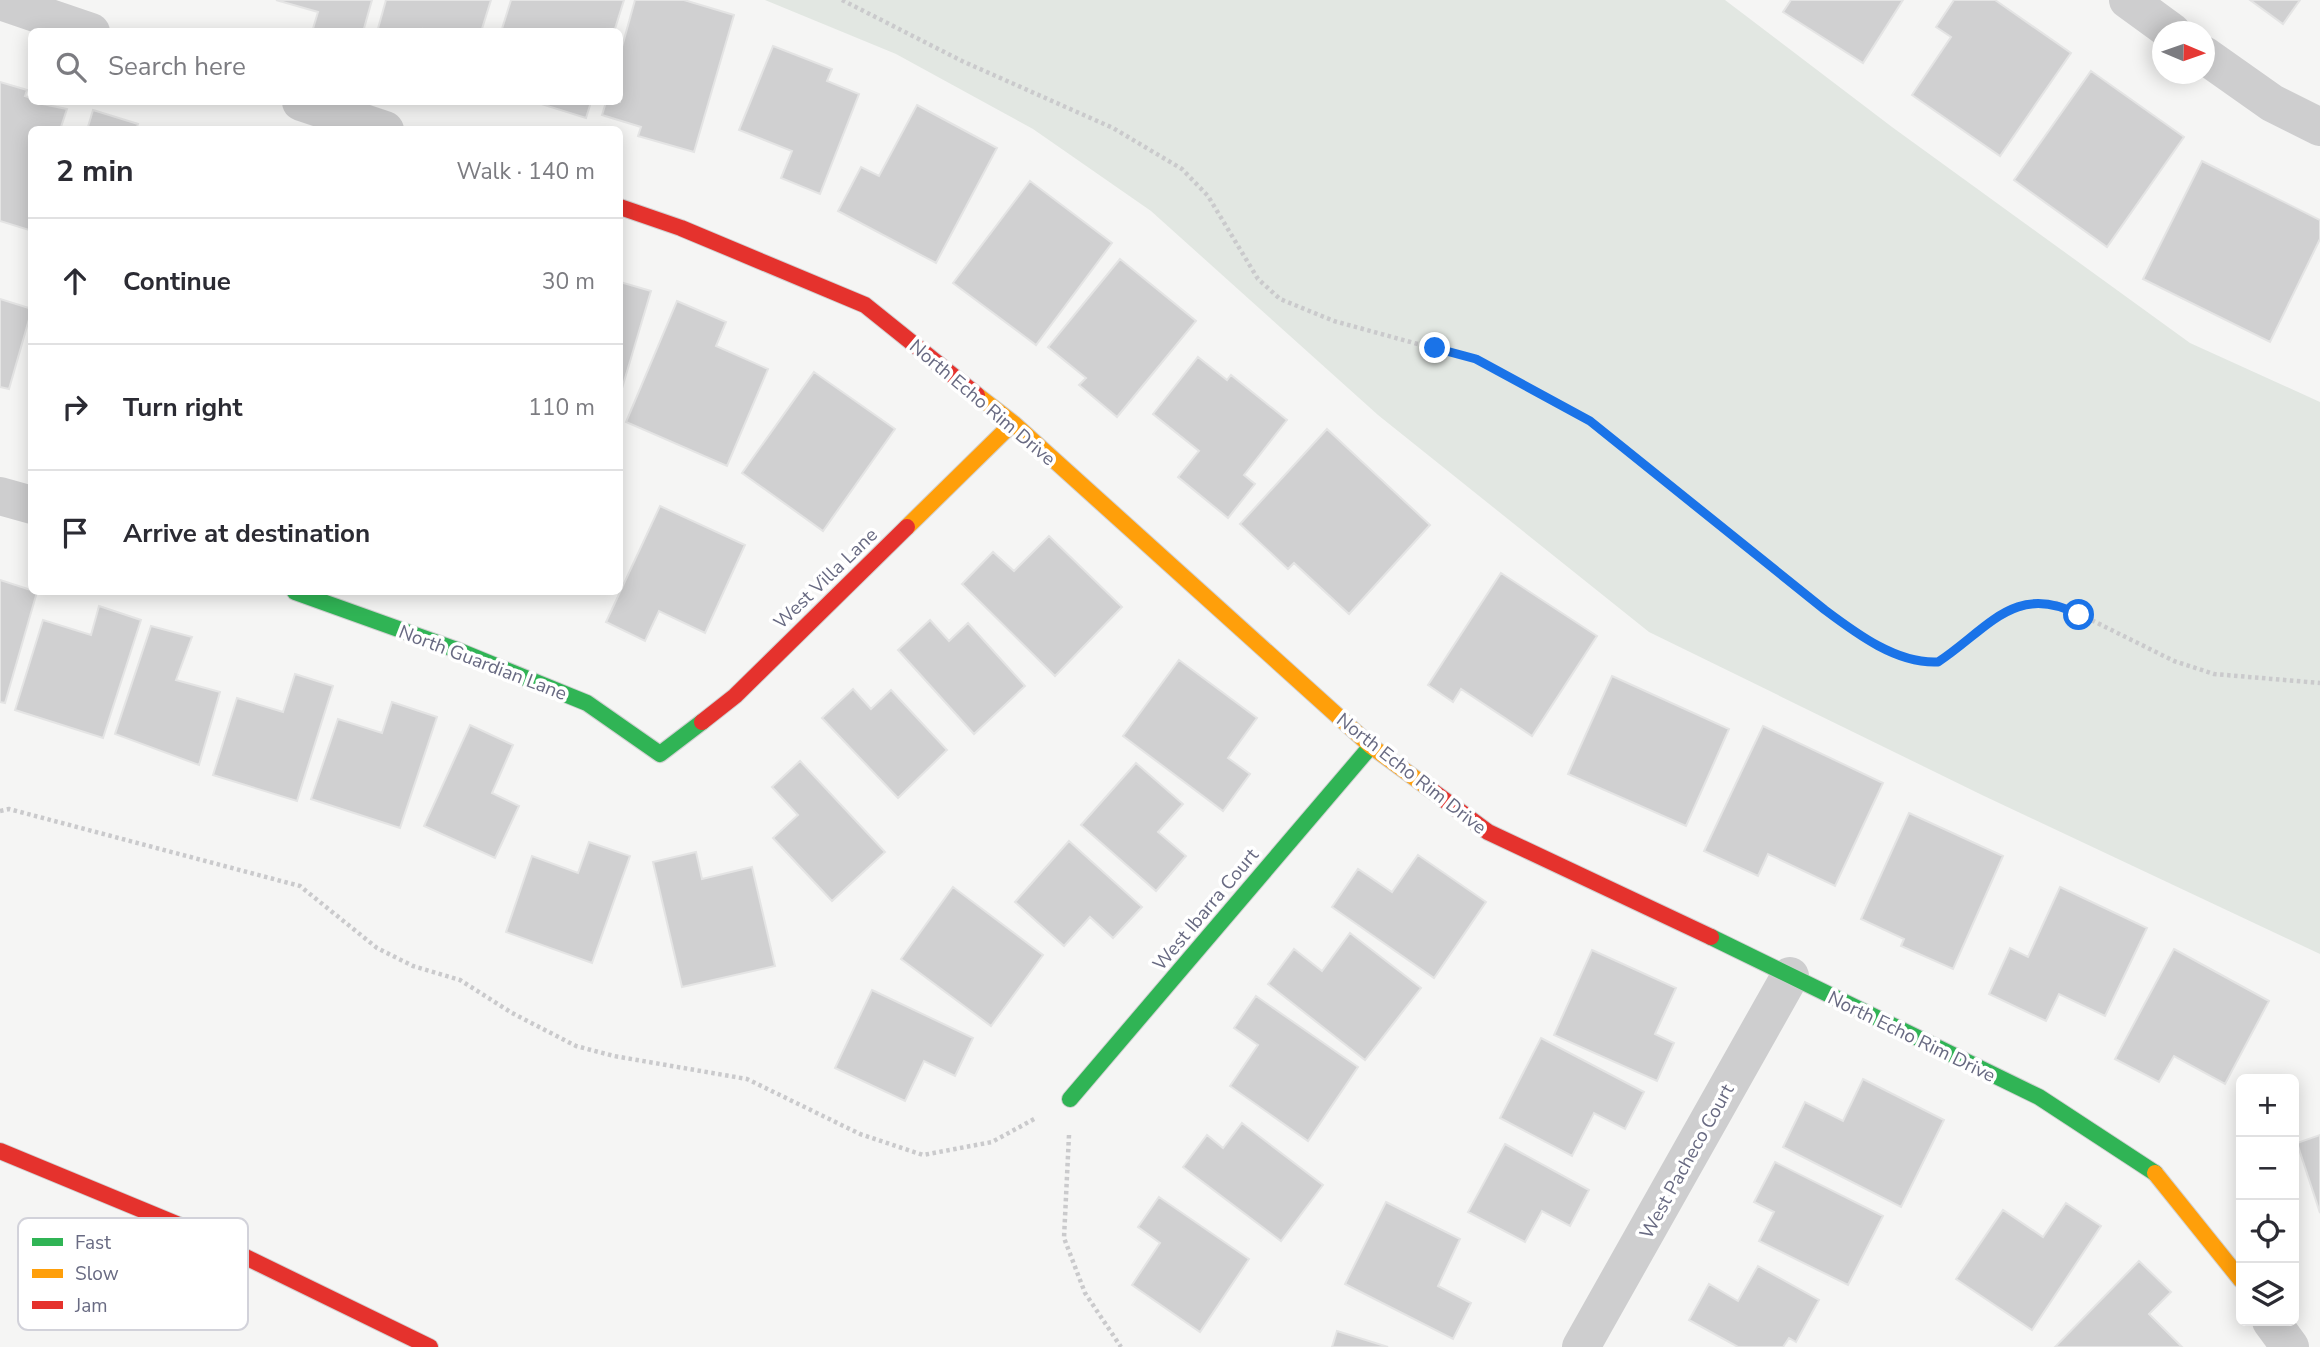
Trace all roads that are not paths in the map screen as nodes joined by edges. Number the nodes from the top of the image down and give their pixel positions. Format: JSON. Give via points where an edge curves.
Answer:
{"nodes":[{"id":1,"x":2127,"y":0,"type":"edge"},
{"id":2,"x":0,"y":1,"type":"edge"},
{"id":3,"x":2157,"y":21,"type":"edge"},
{"id":4,"x":79,"y":28,"type":"edge"},
{"id":5,"x":2215,"y":63,"type":"edge"},
{"id":6,"x":310,"y":105,"type":"edge"},
{"id":7,"x":373,"y":126,"type":"edge"},
{"id":8,"x":2320,"y":127,"type":"edge"},
{"id":9,"x":623,"y":209,"type":"edge"},
{"id":10,"x":1013,"y":423,"type":"junction"},
{"id":11,"x":0,"y":496,"type":"edge"},
{"id":12,"x":28,"y":504,"type":"edge"},
{"id":13,"x":303,"y":595,"type":"edge"},
{"id":14,"x":1371,"y":746,"type":"junction"},
{"id":15,"x":660,"y":754,"type":"joint"},
{"id":16,"x":1790,"y":976,"type":"junction"},
{"id":17,"x":1070,"y":1099,"type":"road end"},
{"id":18,"x":0,"y":1151,"type":"edge"},
{"id":19,"x":162,"y":1218,"type":"edge"},
{"id":20,"x":248,"y":1258,"type":"edge"},
{"id":21,"x":2236,"y":1274,"type":"edge"},
{"id":22,"x":2275,"y":1326,"type":"edge"},
{"id":23,"x":430,"y":1347,"type":"edge"},
{"id":24,"x":1581,"y":1347,"type":"edge"},
{"id":25,"x":2291,"y":1347,"type":"edge"}],
"edges":[{"from":1,"to":3,"type":"street"},
{"from":2,"to":4,"type":"street"},
{"from":5,"to":8,"type":"street","via":[[2272,103]]},
{"from":6,"to":7,"type":"street"},
{"from":9,"to":10,"type":"main road","name":"North Echo Rim Drive","via":[[681,228],[865,305]]},
{"from":10,"to":14,"type":"main road","name":"North Echo Rim Drive"},
{"from":10,"to":15,"type":"main road","name":"West Villa Lane","via":[[735,696]]},
{"from":11,"to":12,"type":"street"},
{"from":13,"to":15,"type":"main road","name":"North Guardian Lane","via":[[587,703]]},
{"from":14,"to":16,"type":"main road","name":"North Echo Rim Drive","via":[[1488,832]]},
{"from":14,"to":17,"type":"main road","name":"West Ibarra Court"},
{"from":16,"to":21,"type":"main road","name":"North Echo Rim Drive","via":[[2039,1097],[2157,1174]]},
{"from":16,"to":24,"type":"street","name":"West Pacheco Court"},
{"from":18,"to":19,"type":"main road"},
{"from":20,"to":23,"type":"main road"},
{"from":22,"to":25,"type":"street"}]}
